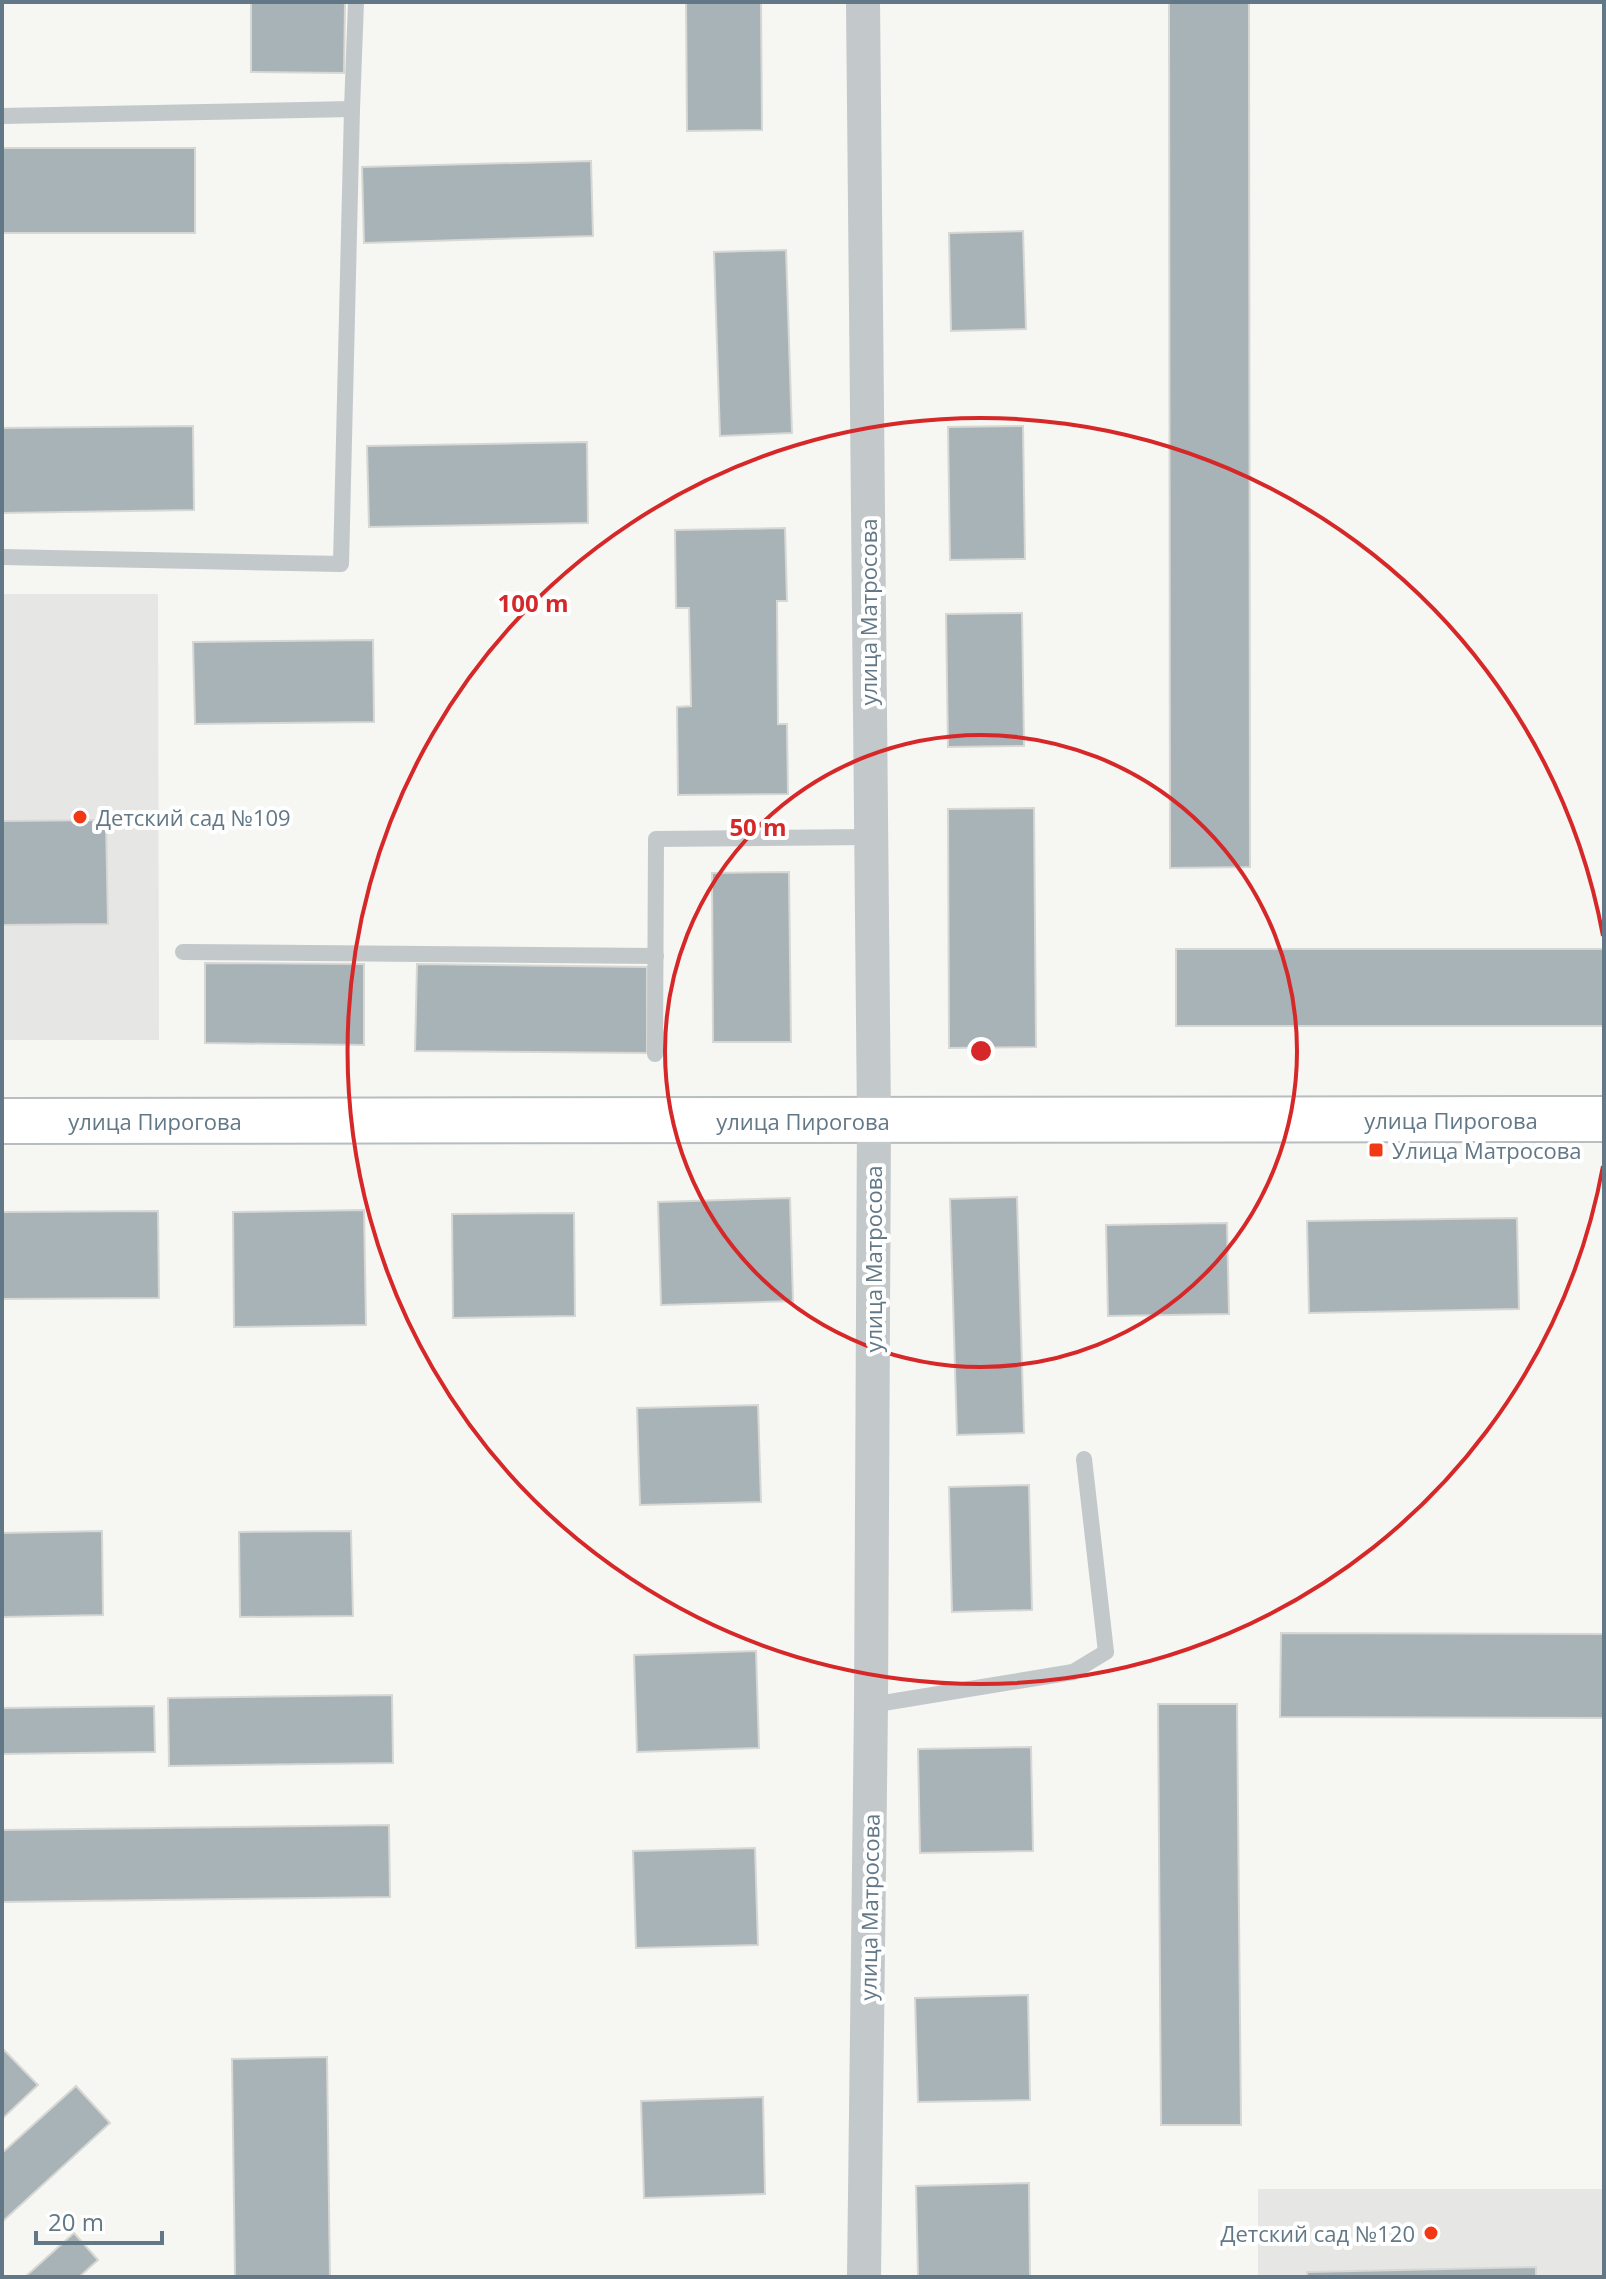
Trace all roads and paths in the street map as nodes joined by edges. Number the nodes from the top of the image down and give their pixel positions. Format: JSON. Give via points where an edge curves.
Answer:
{"nodes":[{"id":1,"x":356,"y":2,"type":"edge"},
{"id":2,"x":863,"y":2,"type":"edge"},
{"id":3,"x":352,"y":109,"type":"junction"},
{"id":4,"x":2,"y":116,"type":"edge"},
{"id":5,"x":2,"y":557,"type":"edge"},
{"id":6,"x":870,"y":837,"type":"junction"},
{"id":7,"x":183,"y":952,"type":"dead end"},
{"id":8,"x":656,"y":956,"type":"junction"},
{"id":9,"x":655,"y":1054,"type":"dead end"},
{"id":10,"x":1604,"y":1119,"type":"edge"},
{"id":11,"x":2,"y":1121,"type":"edge"},
{"id":12,"x":874,"y":1121,"type":"junction"},
{"id":13,"x":1084,"y":1459,"type":"dead end"},
{"id":14,"x":871,"y":1705,"type":"junction"},
{"id":15,"x":864,"y":2277,"type":"edge"}],
"edges":[{"from":1,"to":3,"type":"lane"},
{"from":2,"to":6,"type":"street","name":"улица Матросова"},
{"from":3,"to":4,"type":"lane"},
{"from":3,"to":5,"type":"lane","via":[[341,564]]},
{"from":6,"to":8,"type":"lane","via":[[656,839]]},
{"from":6,"to":12,"type":"street","name":"улица Матросова"},
{"from":7,"to":8,"type":"lane"},
{"from":8,"to":9,"type":"lane"},
{"from":10,"to":12,"type":"street","name":"улица Пирогова"},
{"from":11,"to":12,"type":"street","name":"улица Пирогова"},
{"from":12,"to":14,"type":"street","name":"улица Матросова"},
{"from":13,"to":14,"type":"lane","via":[[1106,1652],[1073,1672]]},
{"from":14,"to":15,"type":"street","name":"улица Матросова"}]}
